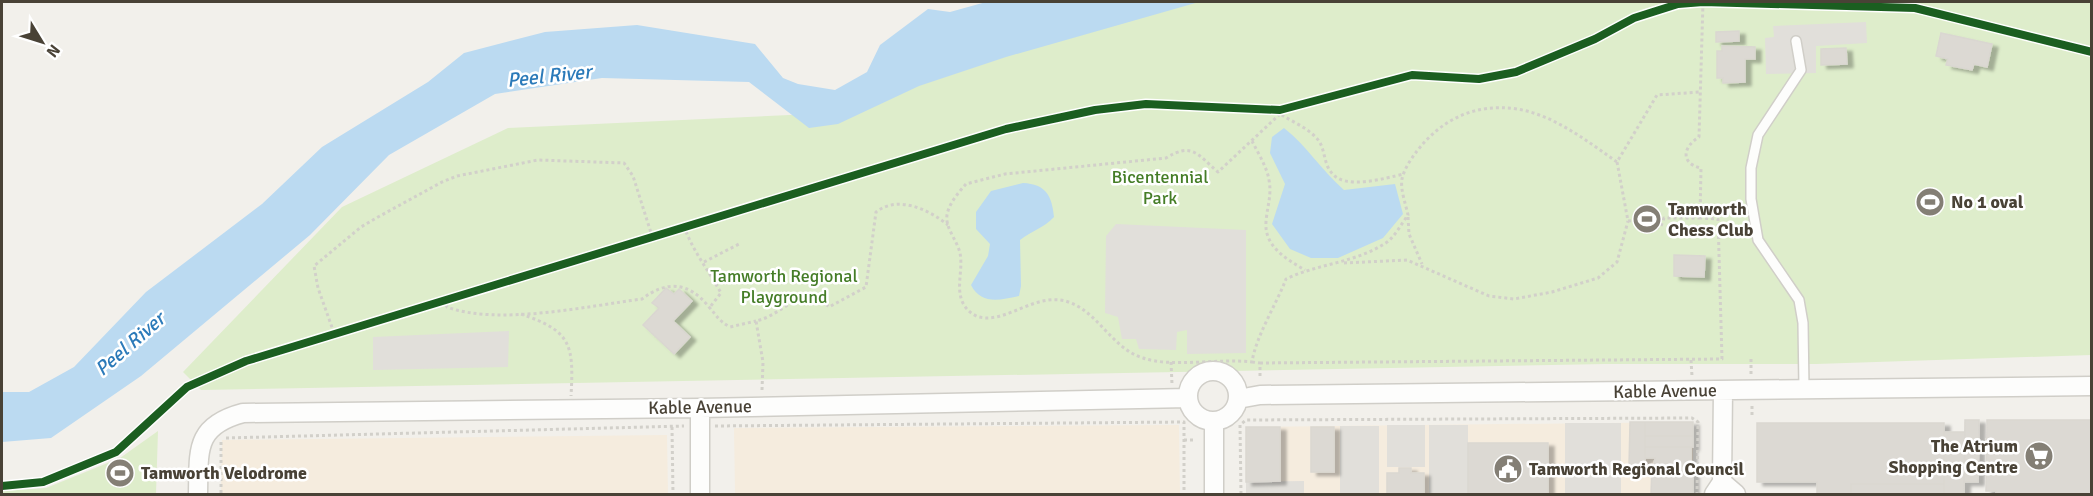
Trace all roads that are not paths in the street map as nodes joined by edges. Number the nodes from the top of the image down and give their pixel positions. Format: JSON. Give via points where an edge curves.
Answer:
{"nodes":[{"id":1,"x":1796,"y":41,"type":"dead end"},
{"id":2,"x":2091,"y":386,"type":"edge"},
{"id":3,"x":1804,"y":388,"type":"junction"},
{"id":4,"x":1723,"y":390,"type":"junction"},
{"id":5,"x":1188,"y":398,"type":"junction"},
{"id":6,"x":1238,"y":399,"type":"junction"},
{"id":7,"x":700,"y":408,"type":"junction"},
{"id":8,"x":1214,"y":421,"type":"junction"},
{"id":9,"x":1718,"y":488,"type":"edge"},
{"id":10,"x":198,"y":495,"type":"edge"},
{"id":11,"x":700,"y":495,"type":"edge"},
{"id":12,"x":1214,"y":495,"type":"edge"},
{"id":13,"x":1736,"y":495,"type":"edge"}],
"edges":[{"from":1,"to":3,"type":"lane","via":[[1801,70],[1758,135],[1751,168],[1751,198],[1758,240],[1799,300]]},
{"from":2,"to":3,"type":"street","name":"Kable Avenue"},
{"from":3,"to":4,"type":"street","name":"Kable Avenue"},
{"from":4,"to":6,"type":"street","name":"Kable Avenue","via":[[1260,395]]},
{"from":4,"to":9,"type":"street"},
{"from":5,"to":6,"type":"street","via":[[1197,376],[1214,371],[1230,377]]},
{"from":5,"to":7,"type":"street","name":"Kable Avenue"},
{"from":5,"to":8,"type":"street","via":[[1199,418]]},
{"from":6,"to":8,"type":"street","via":[[1230,414]]},
{"from":7,"to":10,"type":"street","name":"Kable Avenue","via":[[243,413],[214,424],[203,435]]},
{"from":7,"to":11,"type":"street"},
{"from":8,"to":12,"type":"street"},
{"from":9,"to":13,"type":"street"}]}
